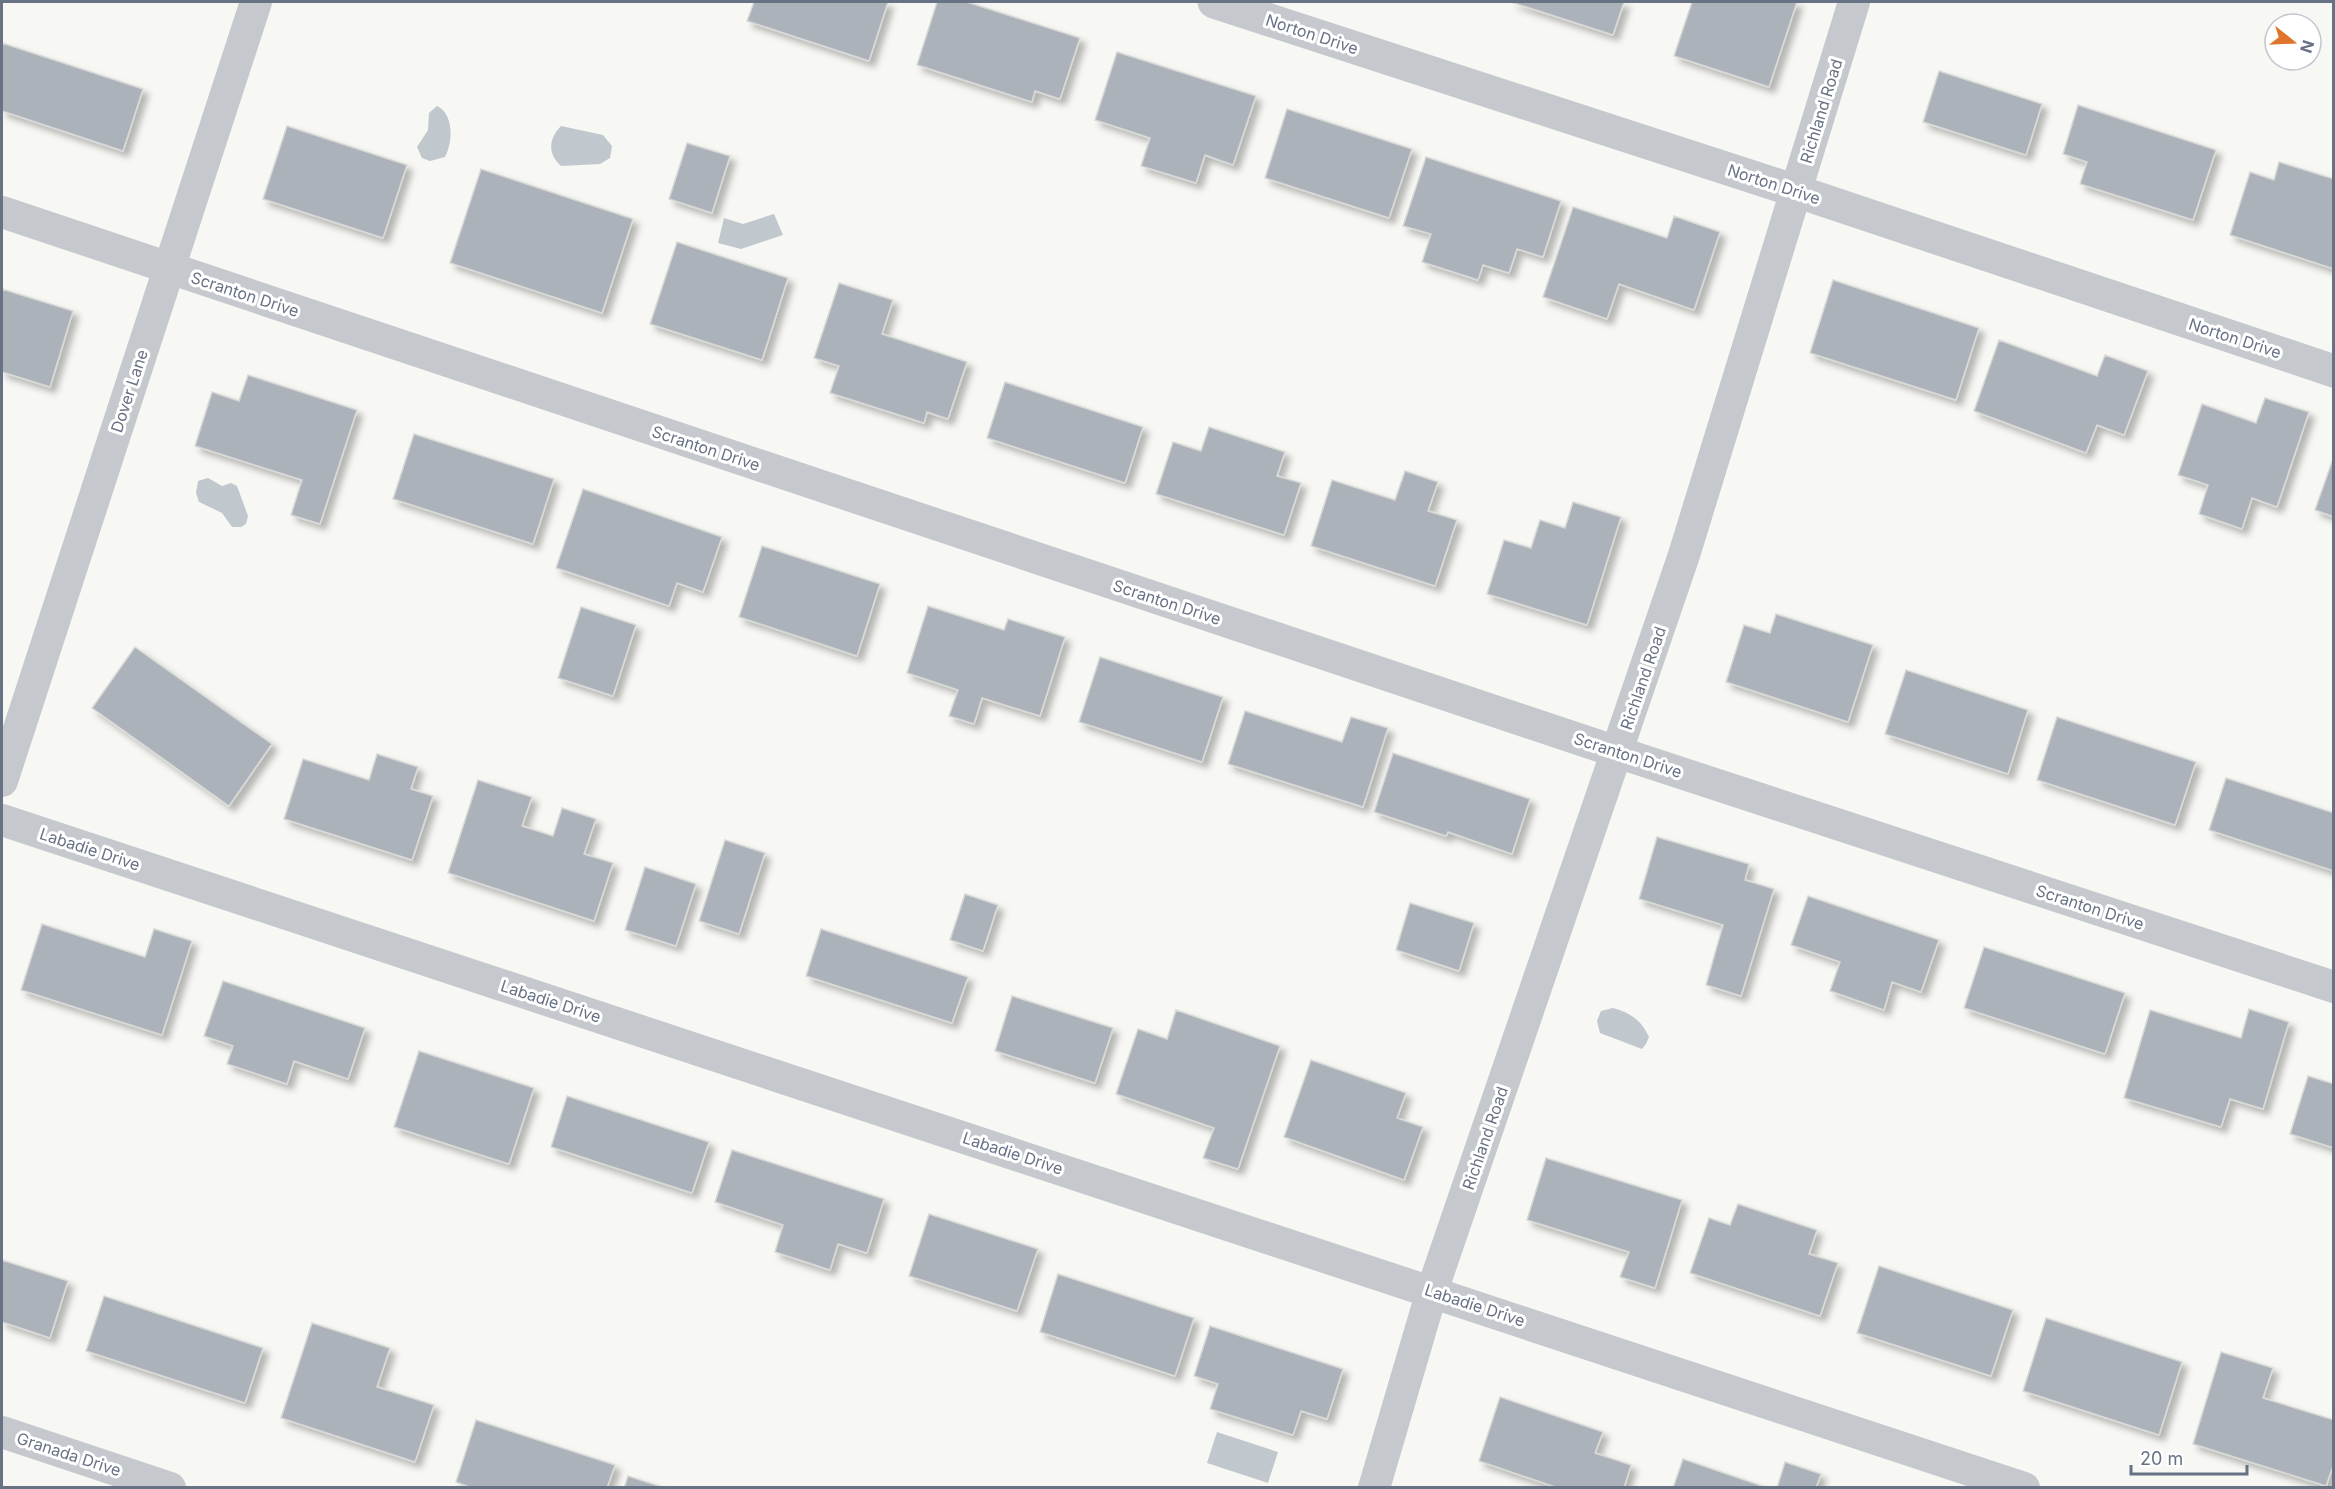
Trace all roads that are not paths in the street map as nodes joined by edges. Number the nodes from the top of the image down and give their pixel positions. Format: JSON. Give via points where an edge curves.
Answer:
{"nodes":[{"id":1,"x":256,"y":2,"type":"edge"},
{"id":2,"x":1214,"y":2,"type":"edge"},
{"id":3,"x":1854,"y":2,"type":"edge"},
{"id":4,"x":1796,"y":191,"type":"junction"},
{"id":5,"x":2,"y":212,"type":"edge"},
{"id":6,"x":169,"y":269,"type":"junction"},
{"id":7,"x":2334,"y":371,"type":"edge"},
{"id":8,"x":1617,"y":752,"type":"junction"},
{"id":9,"x":2,"y":781,"type":"edge"},
{"id":10,"x":2,"y":819,"type":"edge"},
{"id":11,"x":2334,"y":987,"type":"edge"},
{"id":12,"x":1432,"y":1291,"type":"junction"},
{"id":13,"x":2,"y":1432,"type":"edge"},
{"id":14,"x":170,"y":1488,"type":"edge"},
{"id":15,"x":1374,"y":1488,"type":"edge"},
{"id":16,"x":2024,"y":1488,"type":"edge"}],
"edges":[{"from":1,"to":6,"type":"street","name":"Dover Lane"},
{"from":2,"to":4,"type":"street","name":"Norton Drive"},
{"from":3,"to":4,"type":"street","name":"Richland Road"},
{"from":4,"to":7,"type":"street","name":"Norton Drive"},
{"from":4,"to":8,"type":"street","name":"Richland Road","via":[[1684,555]]},
{"from":5,"to":6,"type":"street","name":"Scranton Drive"},
{"from":6,"to":8,"type":"street","name":"Scranton Drive"},
{"from":6,"to":9,"type":"street","name":"Dover Lane"},
{"from":8,"to":11,"type":"street","name":"Scranton Drive"},
{"from":8,"to":12,"type":"street","name":"Richland Road"},
{"from":10,"to":12,"type":"street","name":"Labadie Drive"},
{"from":12,"to":15,"type":"street","name":"Richland Road"},
{"from":12,"to":16,"type":"street","name":"Labadie Drive"},
{"from":13,"to":14,"type":"street","name":"Granada Drive"}]}
